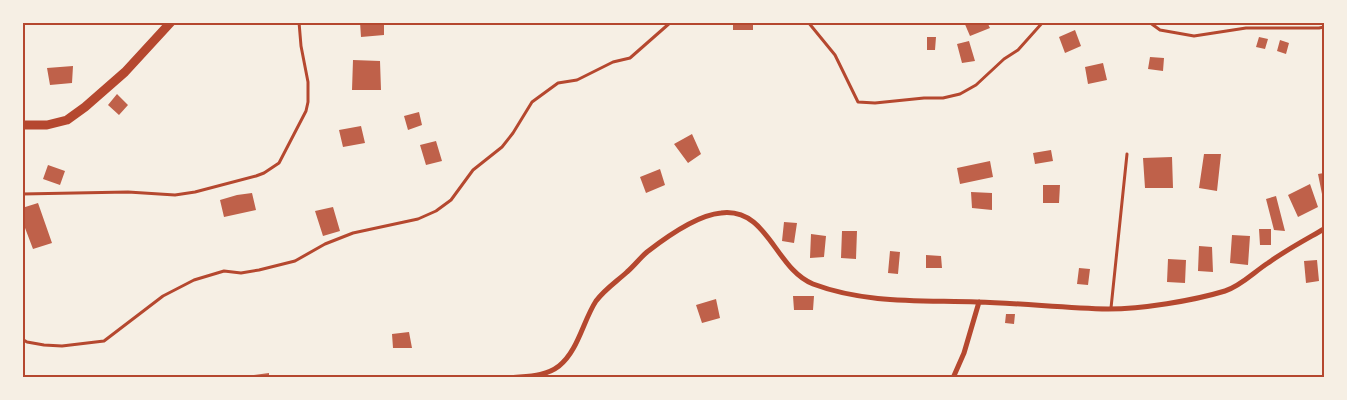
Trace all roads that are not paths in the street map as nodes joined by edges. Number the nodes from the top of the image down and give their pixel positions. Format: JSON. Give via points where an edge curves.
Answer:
{"nodes":[{"id":1,"x":171,"y":22,"type":"edge"},
{"id":2,"x":299,"y":22,"type":"edge"},
{"id":3,"x":671,"y":22,"type":"edge"},
{"id":4,"x":808,"y":22,"type":"edge"},
{"id":5,"x":1043,"y":22,"type":"edge"},
{"id":6,"x":1149,"y":22,"type":"edge"},
{"id":7,"x":1324,"y":26,"type":"edge"},
{"id":8,"x":22,"y":125,"type":"edge"},
{"id":9,"x":1127,"y":154,"type":"dead end"},
{"id":10,"x":22,"y":194,"type":"edge"},
{"id":11,"x":1324,"y":229,"type":"edge"},
{"id":12,"x":979,"y":302,"type":"junction"},
{"id":13,"x":1111,"y":309,"type":"junction"},
{"id":14,"x":22,"y":339,"type":"edge"},
{"id":15,"x":509,"y":378,"type":"edge"},
{"id":16,"x":953,"y":378,"type":"edge"}],
"edges":[{"from":1,"to":8,"type":"main road","via":[[125,72],[66,120],[47,125]]},
{"from":2,"to":10,"type":"lane","via":[[308,82],[306,111],[279,163],[272,169],[256,176],[175,195],[128,192]]},
{"from":3,"to":14,"type":"lane","via":[[630,58],[613,62],[577,80],[558,83],[532,102],[502,147],[473,170],[451,200],[436,211],[418,219],[353,233],[295,260],[241,273],[224,271],[194,280],[163,296],[104,340],[62,346]]},
{"from":4,"to":5,"type":"lane","via":[[835,55],[858,102],[875,103],[960,94],[1018,50]]},
{"from":6,"to":7,"type":"lane","via":[[1160,30],[1194,36],[1246,28]]},
{"from":9,"to":13,"type":"lane"},
{"from":11,"to":13,"type":"street","via":[[1226,290],[1158,304]]},
{"from":12,"to":13,"type":"street"},
{"from":12,"to":15,"type":"street","via":[[877,299],[812,283],[797,276],[762,230],[748,218],[724,212],[704,216],[691,223],[647,252],[611,284],[596,302],[569,355],[558,367],[545,374]]},
{"from":12,"to":16,"type":"street"}]}
